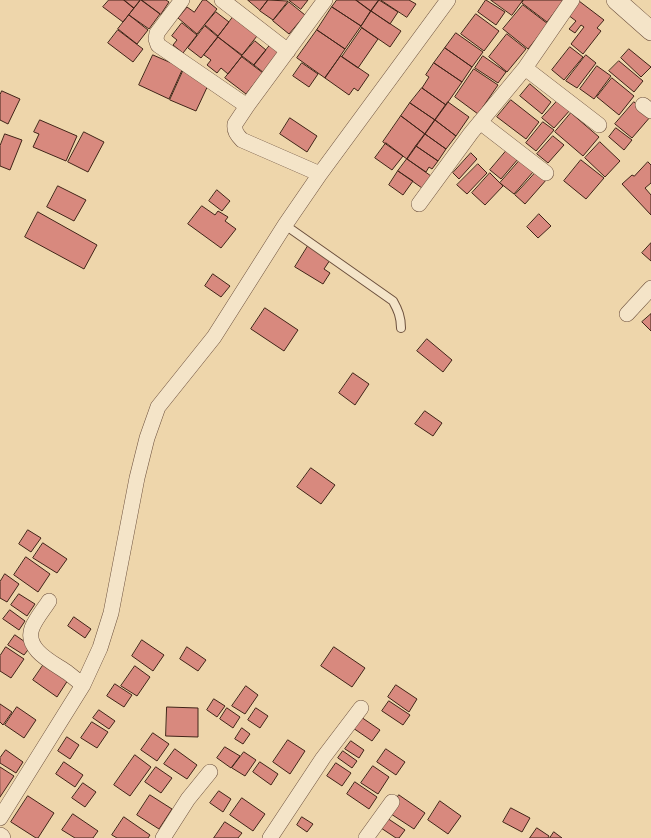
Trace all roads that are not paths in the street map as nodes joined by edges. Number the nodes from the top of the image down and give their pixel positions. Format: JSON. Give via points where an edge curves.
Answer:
{"nodes":[{"id":1,"x":182,"y":0,"type":"edge"},
{"id":2,"x":222,"y":0,"type":"edge"},
{"id":3,"x":326,"y":0,"type":"edge"},
{"id":4,"x":448,"y":0,"type":"edge"},
{"id":5,"x":572,"y":0,"type":"edge"},
{"id":6,"x":616,"y":0,"type":"edge"},
{"id":7,"x":651,"y":31,"type":"edge"},
{"id":8,"x":288,"y":51,"type":"junction"},
{"id":9,"x":525,"y":68,"type":"junction"},
{"id":10,"x":247,"y":106,"type":"junction"},
{"id":11,"x":480,"y":122,"type":"junction"},
{"id":12,"x":599,"y":124,"type":"dead end"},
{"id":13,"x":546,"y":173,"type":"dead end"},
{"id":14,"x":320,"y":174,"type":"junction"},
{"id":15,"x":419,"y":204,"type":"dead end"},
{"id":16,"x":285,"y":225,"type":"junction"},
{"id":17,"x":651,"y":288,"type":"edge"},
{"id":18,"x":627,"y":314,"type":"dead end"},
{"id":19,"x":401,"y":328,"type":"dead end"},
{"id":20,"x":49,"y":601,"type":"dead end"},
{"id":21,"x":83,"y":685,"type":"junction"},
{"id":22,"x":361,"y":708,"type":"dead end"},
{"id":23,"x":210,"y":772,"type":"dead end"},
{"id":24,"x":392,"y":802,"type":"dead end"},
{"id":25,"x":0,"y":818,"type":"edge"},
{"id":26,"x":163,"y":838,"type":"edge"},
{"id":27,"x":270,"y":838,"type":"edge"},
{"id":28,"x":366,"y":838,"type":"edge"}],
"edges":[{"from":1,"to":10,"type":"street","via":[[157,33],[158,45]]},
{"from":2,"to":8,"type":"street"},
{"from":3,"to":8,"type":"street"},
{"from":4,"to":14,"type":"street"},
{"from":5,"to":9,"type":"street"},
{"from":6,"to":7,"type":"street"},
{"from":8,"to":10,"type":"street"},
{"from":9,"to":11,"type":"street"},
{"from":9,"to":12,"type":"street"},
{"from":10,"to":14,"type":"street","via":[[235,124],[237,135],[242,140]]},
{"from":11,"to":13,"type":"street"},
{"from":11,"to":15,"type":"street"},
{"from":14,"to":16,"type":"street"},
{"from":16,"to":19,"type":"lane","via":[[393,301],[401,318]]},
{"from":16,"to":21,"type":"street","via":[[222,326],[158,407],[137,478],[111,613],[100,648]]},
{"from":17,"to":18,"type":"street"},
{"from":20,"to":21,"type":"street","via":[[32,627],[32,642],[48,660]]},
{"from":21,"to":25,"type":"street"},
{"from":22,"to":27,"type":"street","via":[[323,758]]},
{"from":23,"to":26,"type":"street","via":[[188,799]]},
{"from":24,"to":28,"type":"street"}]}
